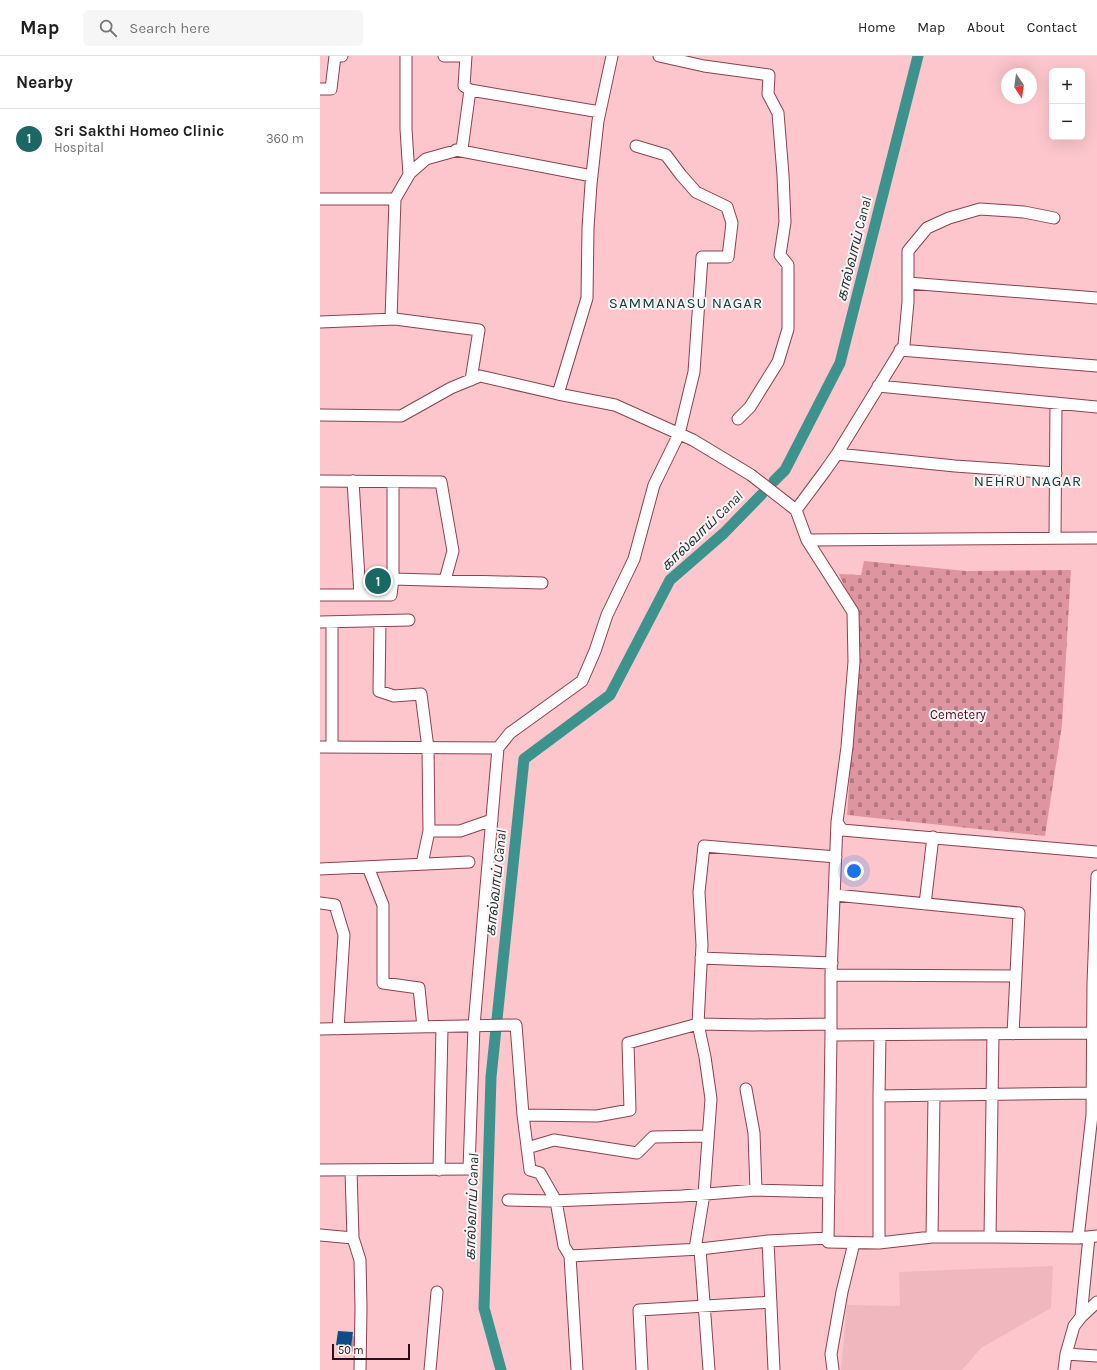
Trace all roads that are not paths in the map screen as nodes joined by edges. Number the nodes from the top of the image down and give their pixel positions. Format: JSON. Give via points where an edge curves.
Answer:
{"nodes":[{"id":1,"x":342,"y":56,"type":"edge"},
{"id":2,"x":406,"y":56,"type":"edge"},
{"id":3,"x":444,"y":56,"type":"edge"},
{"id":4,"x":466,"y":56,"type":"edge"},
{"id":5,"x":612,"y":56,"type":"edge"},
{"id":6,"x":659,"y":56,"type":"edge"},
{"id":7,"x":320,"y":89,"type":"edge"},
{"id":8,"x":470,"y":90,"type":"junction"},
{"id":9,"x":600,"y":112,"type":"junction"},
{"id":10,"x":636,"y":146,"type":"dead end"},
{"id":11,"x":456,"y":150,"type":"junction"},
{"id":12,"x":408,"y":176,"type":"junction"},
{"id":13,"x":592,"y":176,"type":"junction"},
{"id":14,"x":320,"y":199,"type":"edge"},
{"id":15,"x":395,"y":200,"type":"junction"},
{"id":16,"x":1054,"y":218,"type":"dead end"},
{"id":17,"x":908,"y":283,"type":"junction"},
{"id":18,"x":1097,"y":298,"type":"edge"},
{"id":19,"x":391,"y":319,"type":"junction"},
{"id":20,"x":320,"y":322,"type":"edge"},
{"id":21,"x":900,"y":350,"type":"junction"},
{"id":22,"x":1097,"y":366,"type":"edge"},
{"id":23,"x":471,"y":380,"type":"junction"},
{"id":24,"x":878,"y":386,"type":"junction"},
{"id":25,"x":558,"y":394,"type":"junction"},
{"id":26,"x":1056,"y":403,"type":"junction"},
{"id":27,"x":1097,"y":407,"type":"edge"},
{"id":28,"x":320,"y":415,"type":"edge"},
{"id":29,"x":738,"y":419,"type":"dead end"},
{"id":30,"x":679,"y":434,"type":"junction"},
{"id":31,"x":837,"y":454,"type":"junction"},
{"id":32,"x":1056,"y":473,"type":"junction"},
{"id":33,"x":320,"y":481,"type":"edge"},
{"id":34,"x":353,"y":481,"type":"junction"},
{"id":35,"x":393,"y":482,"type":"junction"},
{"id":36,"x":796,"y":510,"type":"junction"},
{"id":37,"x":1055,"y":538,"type":"junction"},
{"id":38,"x":1097,"y":538,"type":"edge"},
{"id":39,"x":807,"y":540,"type":"junction"},
{"id":40,"x":393,"y":579,"type":"junction"},
{"id":41,"x":445,"y":580,"type":"junction"},
{"id":42,"x":542,"y":583,"type":"dead end"},
{"id":43,"x":320,"y":594,"type":"edge"},
{"id":44,"x":360,"y":595,"type":"junction"},
{"id":45,"x":409,"y":620,"type":"dead end"},
{"id":46,"x":380,"y":621,"type":"junction"},
{"id":47,"x":320,"y":622,"type":"edge"},
{"id":48,"x":332,"y":622,"type":"junction"},
{"id":49,"x":320,"y":747,"type":"edge"},
{"id":50,"x":332,"y":747,"type":"junction"},
{"id":51,"x":428,"y":748,"type":"junction"},
{"id":52,"x":498,"y":748,"type":"junction"},
{"id":53,"x":492,"y":820,"type":"junction"},
{"id":54,"x":837,"y":822,"type":"junction"},
{"id":55,"x":429,"y":831,"type":"junction"},
{"id":56,"x":934,"y":837,"type":"junction"},
{"id":57,"x":1097,"y":852,"type":"edge"},
{"id":58,"x":836,"y":856,"type":"junction"},
{"id":59,"x":469,"y":862,"type":"dead end"},
{"id":60,"x":422,"y":864,"type":"junction"},
{"id":61,"x":368,"y":867,"type":"junction"},
{"id":62,"x":320,"y":869,"type":"edge"},
{"id":63,"x":1097,"y":876,"type":"edge"},
{"id":64,"x":1097,"y":888,"type":"edge"},
{"id":65,"x":834,"y":895,"type":"junction"},
{"id":66,"x":320,"y":903,"type":"edge"},
{"id":67,"x":925,"y":904,"type":"junction"},
{"id":68,"x":701,"y":958,"type":"junction"},
{"id":69,"x":832,"y":963,"type":"junction"},
{"id":70,"x":832,"y":975,"type":"junction"},
{"id":71,"x":1016,"y":976,"type":"junction"},
{"id":72,"x":698,"y":1024,"type":"junction"},
{"id":73,"x":477,"y":1026,"type":"junction"},
{"id":74,"x":423,"y":1027,"type":"junction"},
{"id":75,"x":442,"y":1027,"type":"junction"},
{"id":76,"x":338,"y":1028,"type":"junction"},
{"id":77,"x":320,"y":1029,"type":"edge"},
{"id":78,"x":831,"y":1030,"type":"junction"},
{"id":79,"x":1092,"y":1033,"type":"junction"},
{"id":80,"x":993,"y":1034,"type":"junction"},
{"id":81,"x":1013,"y":1034,"type":"junction"},
{"id":82,"x":880,"y":1035,"type":"junction"},
{"id":83,"x":746,"y":1089,"type":"dead end"},
{"id":84,"x":1092,"y":1093,"type":"junction"},
{"id":85,"x":934,"y":1095,"type":"junction"},
{"id":86,"x":992,"y":1095,"type":"junction"},
{"id":87,"x":879,"y":1096,"type":"junction"},
{"id":88,"x":523,"y":1115,"type":"junction"},
{"id":89,"x":708,"y":1136,"type":"junction"},
{"id":90,"x":527,"y":1148,"type":"junction"},
{"id":91,"x":320,"y":1170,"type":"edge"},
{"id":92,"x":351,"y":1170,"type":"junction"},
{"id":93,"x":439,"y":1170,"type":"junction"},
{"id":94,"x":756,"y":1190,"type":"junction"},
{"id":95,"x":829,"y":1192,"type":"junction"},
{"id":96,"x":704,"y":1194,"type":"junction"},
{"id":97,"x":508,"y":1200,"type":"dead end"},
{"id":98,"x":556,"y":1201,"type":"junction"},
{"id":99,"x":320,"y":1235,"type":"edge"},
{"id":100,"x":932,"y":1237,"type":"junction"},
{"id":101,"x":990,"y":1237,"type":"junction"},
{"id":102,"x":1088,"y":1237,"type":"edge"},
{"id":103,"x":353,"y":1238,"type":"junction"},
{"id":104,"x":828,"y":1238,"type":"junction"},
{"id":105,"x":768,"y":1241,"type":"junction"},
{"id":106,"x":854,"y":1243,"type":"junction"},
{"id":107,"x":879,"y":1243,"type":"junction"},
{"id":108,"x":698,"y":1249,"type":"junction"},
{"id":109,"x":570,"y":1256,"type":"junction"},
{"id":110,"x":437,"y":1292,"type":"dead end"},
{"id":111,"x":771,"y":1302,"type":"junction"},
{"id":112,"x":1097,"y":1302,"type":"edge"},
{"id":113,"x":704,"y":1306,"type":"junction"},
{"id":114,"x":1081,"y":1316,"type":"junction"},
{"id":115,"x":1066,"y":1354,"type":"junction"},
{"id":116,"x":1097,"y":1356,"type":"edge"},
{"id":117,"x":360,"y":1370,"type":"edge"},
{"id":118,"x":430,"y":1370,"type":"edge"},
{"id":119,"x":577,"y":1370,"type":"edge"},
{"id":120,"x":642,"y":1370,"type":"edge"},
{"id":121,"x":709,"y":1370,"type":"edge"},
{"id":122,"x":774,"y":1370,"type":"edge"},
{"id":123,"x":833,"y":1370,"type":"edge"},
{"id":124,"x":1064,"y":1370,"type":"edge"}],
"edges":[{"from":1,"to":7,"type":"street","via":[[335,56],[331,89]]},
{"from":2,"to":12,"type":"street"},
{"from":3,"to":4,"type":"street"},
{"from":4,"to":8,"type":"street","via":[[464,86]]},
{"from":5,"to":9,"type":"street"},
{"from":6,"to":29,"type":"street","via":[[704,66],[769,75],[768,94],[778,112],[785,222],[780,255],[788,265],[788,330],[778,362],[750,407]]},
{"from":8,"to":9,"type":"street"},
{"from":8,"to":11,"type":"street","via":[[462,149]]},
{"from":9,"to":13,"type":"street"},
{"from":10,"to":30,"type":"street","via":[[666,155],[696,192],[727,207],[732,223],[728,257],[702,257],[694,372]]},
{"from":11,"to":12,"type":"street","via":[[426,159]]},
{"from":11,"to":13,"type":"street"},
{"from":12,"to":15,"type":"street"},
{"from":13,"to":25,"type":"street","via":[[587,298]]},
{"from":14,"to":15,"type":"street"},
{"from":15,"to":19,"type":"street"},
{"from":16,"to":17,"type":"street","via":[[1024,212],[980,209],[949,218],[927,228],[908,251]]},
{"from":17,"to":18,"type":"street"},
{"from":17,"to":21,"type":"street","via":[[904,345]]},
{"from":19,"to":20,"type":"street"},
{"from":19,"to":23,"type":"street","via":[[479,330]]},
{"from":21,"to":22,"type":"street"},
{"from":21,"to":24,"type":"street"},
{"from":23,"to":25,"type":"street","via":[[480,376]]},
{"from":23,"to":28,"type":"street","via":[[451,388],[401,416]]},
{"from":24,"to":26,"type":"street"},
{"from":24,"to":31,"type":"street"},
{"from":25,"to":30,"type":"street","via":[[615,405]]},
{"from":26,"to":27,"type":"street"},
{"from":26,"to":32,"type":"street"},
{"from":30,"to":36,"type":"street","via":[[750,476]]},
{"from":30,"to":52,"type":"street","via":[[654,485],[634,559],[607,615],[582,681],[510,734]]},
{"from":31,"to":32,"type":"street"},
{"from":31,"to":36,"type":"street"},
{"from":32,"to":37,"type":"street"},
{"from":33,"to":34,"type":"street"},
{"from":34,"to":35,"type":"street"},
{"from":34,"to":44,"type":"street"},
{"from":35,"to":40,"type":"street"},
{"from":35,"to":41,"type":"street","via":[[441,482],[453,551]]},
{"from":36,"to":39,"type":"street"},
{"from":37,"to":38,"type":"street"},
{"from":37,"to":39,"type":"street"},
{"from":39,"to":54,"type":"street","via":[[853,612],[854,662],[847,747]]},
{"from":40,"to":41,"type":"street"},
{"from":40,"to":44,"type":"street","via":[[391,595]]},
{"from":41,"to":42,"type":"street"},
{"from":43,"to":44,"type":"street"},
{"from":45,"to":46,"type":"street"},
{"from":46,"to":48,"type":"street"},
{"from":46,"to":51,"type":"street","via":[[379,691],[394,696],[421,694]]},
{"from":47,"to":48,"type":"street"},
{"from":48,"to":50,"type":"street"},
{"from":49,"to":50,"type":"street"},
{"from":50,"to":51,"type":"street"},
{"from":51,"to":52,"type":"street"},
{"from":51,"to":55,"type":"street"},
{"from":52,"to":53,"type":"street"},
{"from":53,"to":55,"type":"street","via":[[460,831]]},
{"from":53,"to":73,"type":"street"},
{"from":54,"to":56,"type":"street","via":[[842,830]]},
{"from":54,"to":58,"type":"street"},
{"from":55,"to":60,"type":"street"},
{"from":56,"to":57,"type":"street"},
{"from":56,"to":67,"type":"street"},
{"from":58,"to":65,"type":"street"},
{"from":58,"to":68,"type":"street","via":[[704,846],[699,892]]},
{"from":59,"to":60,"type":"street"},
{"from":60,"to":61,"type":"street"},
{"from":61,"to":62,"type":"street"},
{"from":61,"to":74,"type":"street","via":[[383,905],[383,984],[419,988]]},
{"from":63,"to":64,"type":"street"},
{"from":64,"to":79,"type":"street"},
{"from":65,"to":67,"type":"street"},
{"from":65,"to":69,"type":"street"},
{"from":66,"to":76,"type":"street","via":[[335,905],[344,936]]},
{"from":67,"to":71,"type":"street","via":[[1019,913]]},
{"from":68,"to":69,"type":"street"},
{"from":68,"to":72,"type":"street"},
{"from":69,"to":70,"type":"street"},
{"from":70,"to":71,"type":"street"},
{"from":70,"to":78,"type":"street"},
{"from":71,"to":81,"type":"street"},
{"from":72,"to":78,"type":"street"},
{"from":72,"to":88,"type":"street","via":[[628,1044],[630,1110],[597,1116]]},
{"from":72,"to":89,"type":"street","via":[[706,1057],[711,1099]]},
{"from":73,"to":75,"type":"street"},
{"from":73,"to":88,"type":"street","via":[[516,1025]]},
{"from":73,"to":93,"type":"street","via":[[469,1169]]},
{"from":74,"to":75,"type":"street"},
{"from":74,"to":76,"type":"street"},
{"from":75,"to":93,"type":"street"},
{"from":76,"to":77,"type":"street"},
{"from":78,"to":82,"type":"street"},
{"from":78,"to":95,"type":"street"},
{"from":79,"to":81,"type":"street"},
{"from":79,"to":84,"type":"street"},
{"from":80,"to":81,"type":"street"},
{"from":80,"to":82,"type":"street"},
{"from":80,"to":86,"type":"street"},
{"from":82,"to":87,"type":"street"},
{"from":83,"to":94,"type":"street","via":[[754,1133]]},
{"from":84,"to":86,"type":"street"},
{"from":84,"to":102,"type":"street"},
{"from":85,"to":86,"type":"street"},
{"from":85,"to":87,"type":"street"},
{"from":85,"to":100,"type":"street"},
{"from":86,"to":101,"type":"street"},
{"from":87,"to":107,"type":"street"},
{"from":88,"to":90,"type":"street"},
{"from":89,"to":90,"type":"street","via":[[653,1137],[637,1153],[554,1140]]},
{"from":89,"to":96,"type":"street"},
{"from":90,"to":98,"type":"street","via":[[530,1170],[540,1173]]},
{"from":91,"to":92,"type":"street"},
{"from":92,"to":93,"type":"street"},
{"from":92,"to":103,"type":"street"},
{"from":94,"to":95,"type":"street"},
{"from":94,"to":96,"type":"street"},
{"from":95,"to":104,"type":"street"},
{"from":96,"to":98,"type":"street"},
{"from":96,"to":108,"type":"street"},
{"from":97,"to":98,"type":"street"},
{"from":98,"to":109,"type":"street","via":[[564,1246]]},
{"from":99,"to":103,"type":"street"},
{"from":100,"to":101,"type":"street"},
{"from":100,"to":107,"type":"street"},
{"from":101,"to":102,"type":"street"},
{"from":102,"to":114,"type":"street"},
{"from":103,"to":117,"type":"street","via":[[360,1260]]},
{"from":104,"to":105,"type":"street"},
{"from":104,"to":106,"type":"street","via":[[828,1242]]},
{"from":105,"to":108,"type":"street"},
{"from":105,"to":111,"type":"street"},
{"from":106,"to":107,"type":"street"},
{"from":106,"to":123,"type":"street","via":[[831,1354]]},
{"from":108,"to":109,"type":"street"},
{"from":108,"to":113,"type":"street"},
{"from":109,"to":119,"type":"street"},
{"from":110,"to":118,"type":"street"},
{"from":111,"to":113,"type":"street"},
{"from":111,"to":122,"type":"street"},
{"from":112,"to":114,"type":"street"},
{"from":113,"to":120,"type":"street","via":[[639,1310]]},
{"from":113,"to":121,"type":"street"},
{"from":114,"to":115,"type":"street","via":[[1074,1326]]},
{"from":115,"to":116,"type":"street"},
{"from":115,"to":124,"type":"street"}]}
